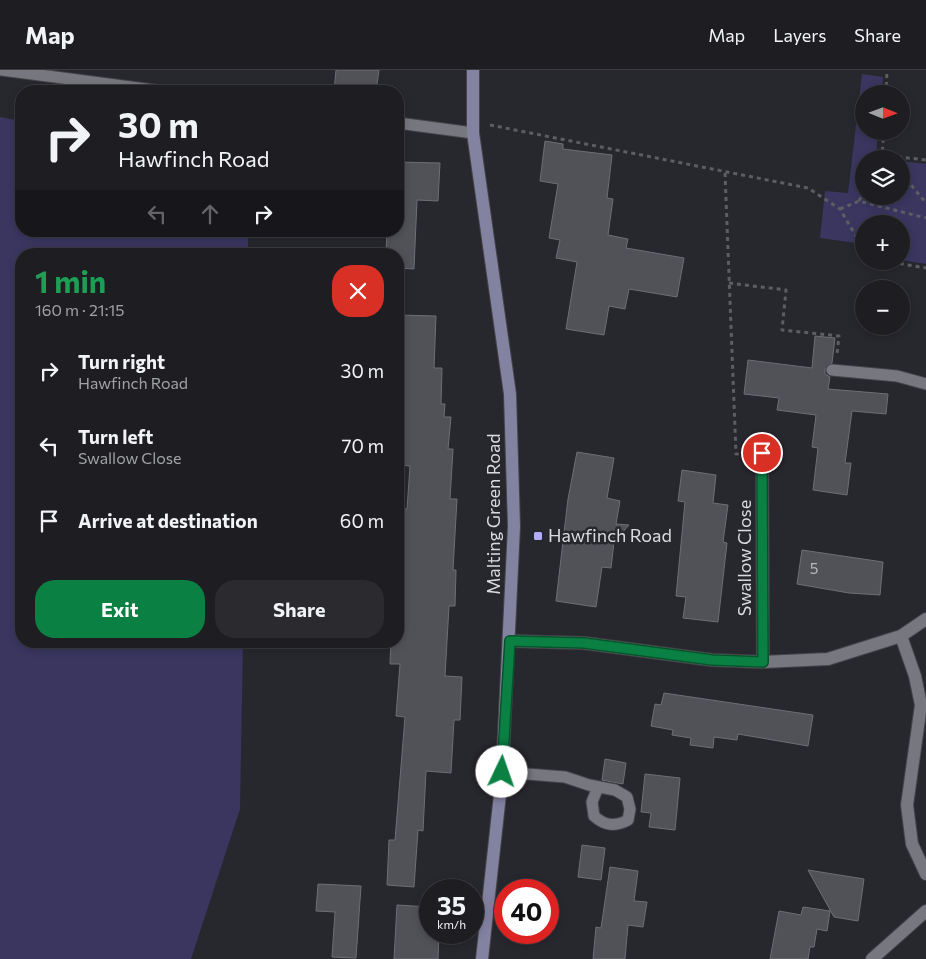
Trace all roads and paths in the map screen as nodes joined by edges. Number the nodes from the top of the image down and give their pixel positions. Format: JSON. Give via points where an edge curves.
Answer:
{"nodes":[{"id":1,"x":2,"y":70,"type":"edge"},
{"id":2,"x":473,"y":70,"type":"edge"},
{"id":3,"x":887,"y":70,"type":"edge"},
{"id":4,"x":116,"y":85,"type":"edge"},
{"id":5,"x":886,"y":85,"type":"edge"},
{"id":6,"x":404,"y":123,"type":"edge"},
{"id":7,"x":473,"y":127,"type":"junction"},
{"id":8,"x":910,"y":159,"type":"edge"},
{"id":9,"x":926,"y":160,"type":"edge"},
{"id":10,"x":725,"y":173,"type":"junction"},
{"id":11,"x":910,"y":184,"type":"edge"},
{"id":12,"x":855,"y":203,"type":"edge"},
{"id":13,"x":926,"y":203,"type":"edge"},
{"id":14,"x":875,"y":205,"type":"edge"},
{"id":15,"x":840,"y":209,"type":"junction"},
{"id":16,"x":926,"y":218,"type":"edge"},
{"id":17,"x":855,"y":235,"type":"edge"},
{"id":18,"x":910,"y":265,"type":"edge"},
{"id":19,"x":926,"y":268,"type":"edge"},
{"id":20,"x":729,"y":283,"type":"junction"},
{"id":21,"x":834,"y":370,"type":"joint"},
{"id":22,"x":926,"y":384,"type":"edge"},
{"id":23,"x":762,"y":453,"type":"joint"},
{"id":24,"x":926,"y":619,"type":"edge"},
{"id":25,"x":901,"y":636,"type":"junction"},
{"id":26,"x":510,"y":641,"type":"junction"},
{"id":27,"x":763,"y":662,"type":"junction"},
{"id":28,"x":502,"y":772,"type":"junction"},
{"id":29,"x":598,"y":787,"type":"dead end"},
{"id":30,"x":926,"y":874,"type":"edge"},
{"id":31,"x":926,"y":911,"type":"edge"},
{"id":32,"x":482,"y":959,"type":"edge"},
{"id":33,"x":872,"y":959,"type":"edge"}],
"edges":[{"from":1,"to":4,"type":"lane"},
{"from":2,"to":7,"type":"street","name":"Malting Green Road"},
{"from":3,"to":5,"type":"path"},
{"from":6,"to":7,"type":"lane"},
{"from":7,"to":10,"type":"path"},
{"from":7,"to":26,"type":"street","name":"Malting Green Road","via":[[510,394],[514,526]]},
{"from":8,"to":9,"type":"path"},
{"from":10,"to":15,"type":"path","via":[[808,188]]},
{"from":10,"to":20,"type":"path"},
{"from":11,"to":13,"type":"path"},
{"from":12,"to":15,"type":"path"},
{"from":14,"to":16,"type":"path"},
{"from":15,"to":17,"type":"path"},
{"from":18,"to":19,"type":"path"},
{"from":20,"to":21,"type":"path","via":[[786,290],[782,330],[839,336]]},
{"from":20,"to":23,"type":"path","via":[[736,454]]},
{"from":21,"to":22,"type":"lane","via":[[897,376]]},
{"from":23,"to":27,"type":"street","name":"Swallow Close"},
{"from":24,"to":25,"type":"street"},
{"from":25,"to":27,"type":"street","via":[[828,659]]},
{"from":25,"to":30,"type":"street","via":[[921,705],[907,805],[912,844]]},
{"from":26,"to":27,"type":"street","via":[[584,643],[712,660]]},
{"from":26,"to":28,"type":"street","name":"Malting Green Road"},
{"from":28,"to":29,"type":"lane","via":[[565,777]]},
{"from":28,"to":32,"type":"street","name":"Malting Green Road"},
{"from":31,"to":33,"type":"street"}]}
